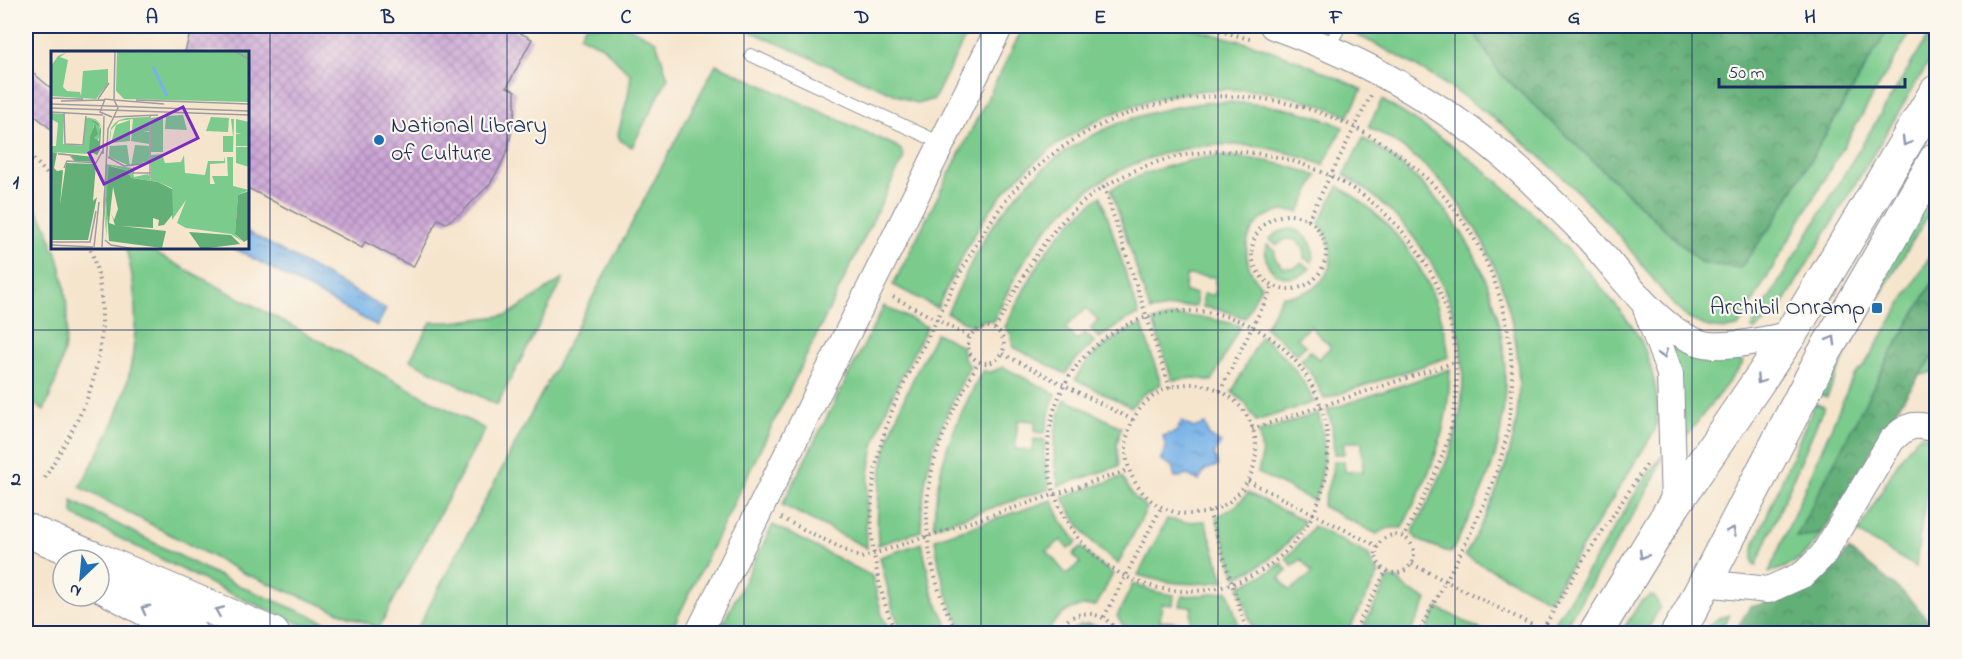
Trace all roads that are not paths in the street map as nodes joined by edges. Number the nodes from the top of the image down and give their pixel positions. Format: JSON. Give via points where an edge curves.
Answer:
{"nodes":[{"id":1,"x":999,"y":26,"type":"edge"},
{"id":2,"x":1266,"y":33,"type":"edge"},
{"id":3,"x":1334,"y":37,"type":"edge"},
{"id":4,"x":751,"y":55,"type":"dead end"},
{"id":5,"x":1936,"y":92,"type":"edge"},
{"id":6,"x":941,"y":143,"type":"junction"},
{"id":7,"x":1936,"y":159,"type":"edge"},
{"id":8,"x":1642,"y":299,"type":"junction"},
{"id":9,"x":1790,"y":335,"type":"junction"},
{"id":10,"x":1936,"y":429,"type":"edge"},
{"id":11,"x":1674,"y":505,"type":"junction"},
{"id":12,"x":26,"y":530,"type":"edge"},
{"id":13,"x":26,"y":545,"type":"edge"},
{"id":14,"x":70,"y":548,"type":"edge"},
{"id":15,"x":51,"y":559,"type":"edge"},
{"id":16,"x":111,"y":565,"type":"edge"},
{"id":17,"x":1705,"y":583,"type":"junction"},
{"id":18,"x":111,"y":590,"type":"edge"},
{"id":19,"x":191,"y":633,"type":"edge"},
{"id":20,"x":273,"y":633,"type":"edge"},
{"id":21,"x":698,"y":633,"type":"edge"},
{"id":22,"x":1595,"y":633,"type":"edge"},
{"id":23,"x":1677,"y":633,"type":"edge"}],
"edges":[{"from":1,"to":6,"type":"street"},
{"from":2,"to":3,"type":"street"},
{"from":3,"to":8,"type":"street","via":[[1475,133],[1528,178]]},
{"from":4,"to":6,"type":"lane"},
{"from":5,"to":9,"type":"main road","one_way":true},
{"from":6,"to":21,"type":"street"},
{"from":17,"to":7,"type":"main road","one_way":true,"via":[[1822,357]]},
{"from":8,"to":9,"type":"street","via":[[1680,333],[1700,343],[1723,346]]},
{"from":8,"to":11,"type":"street","one_way":true,"via":[[1670,374]]},
{"from":9,"to":11,"type":"main road","one_way":true},
{"from":10,"to":17,"type":"street","via":[[1921,425],[1903,428],[1891,441],[1823,555],[1804,574],[1768,590]]},
{"from":11,"to":22,"type":"main road","one_way":true},
{"from":12,"to":14,"type":"main road"},
{"from":13,"to":15,"type":"main road"},
{"from":20,"to":16,"type":"main road","one_way":true},
{"from":17,"to":23,"type":"main road"},
{"from":19,"to":18,"type":"main road","one_way":true}]}
